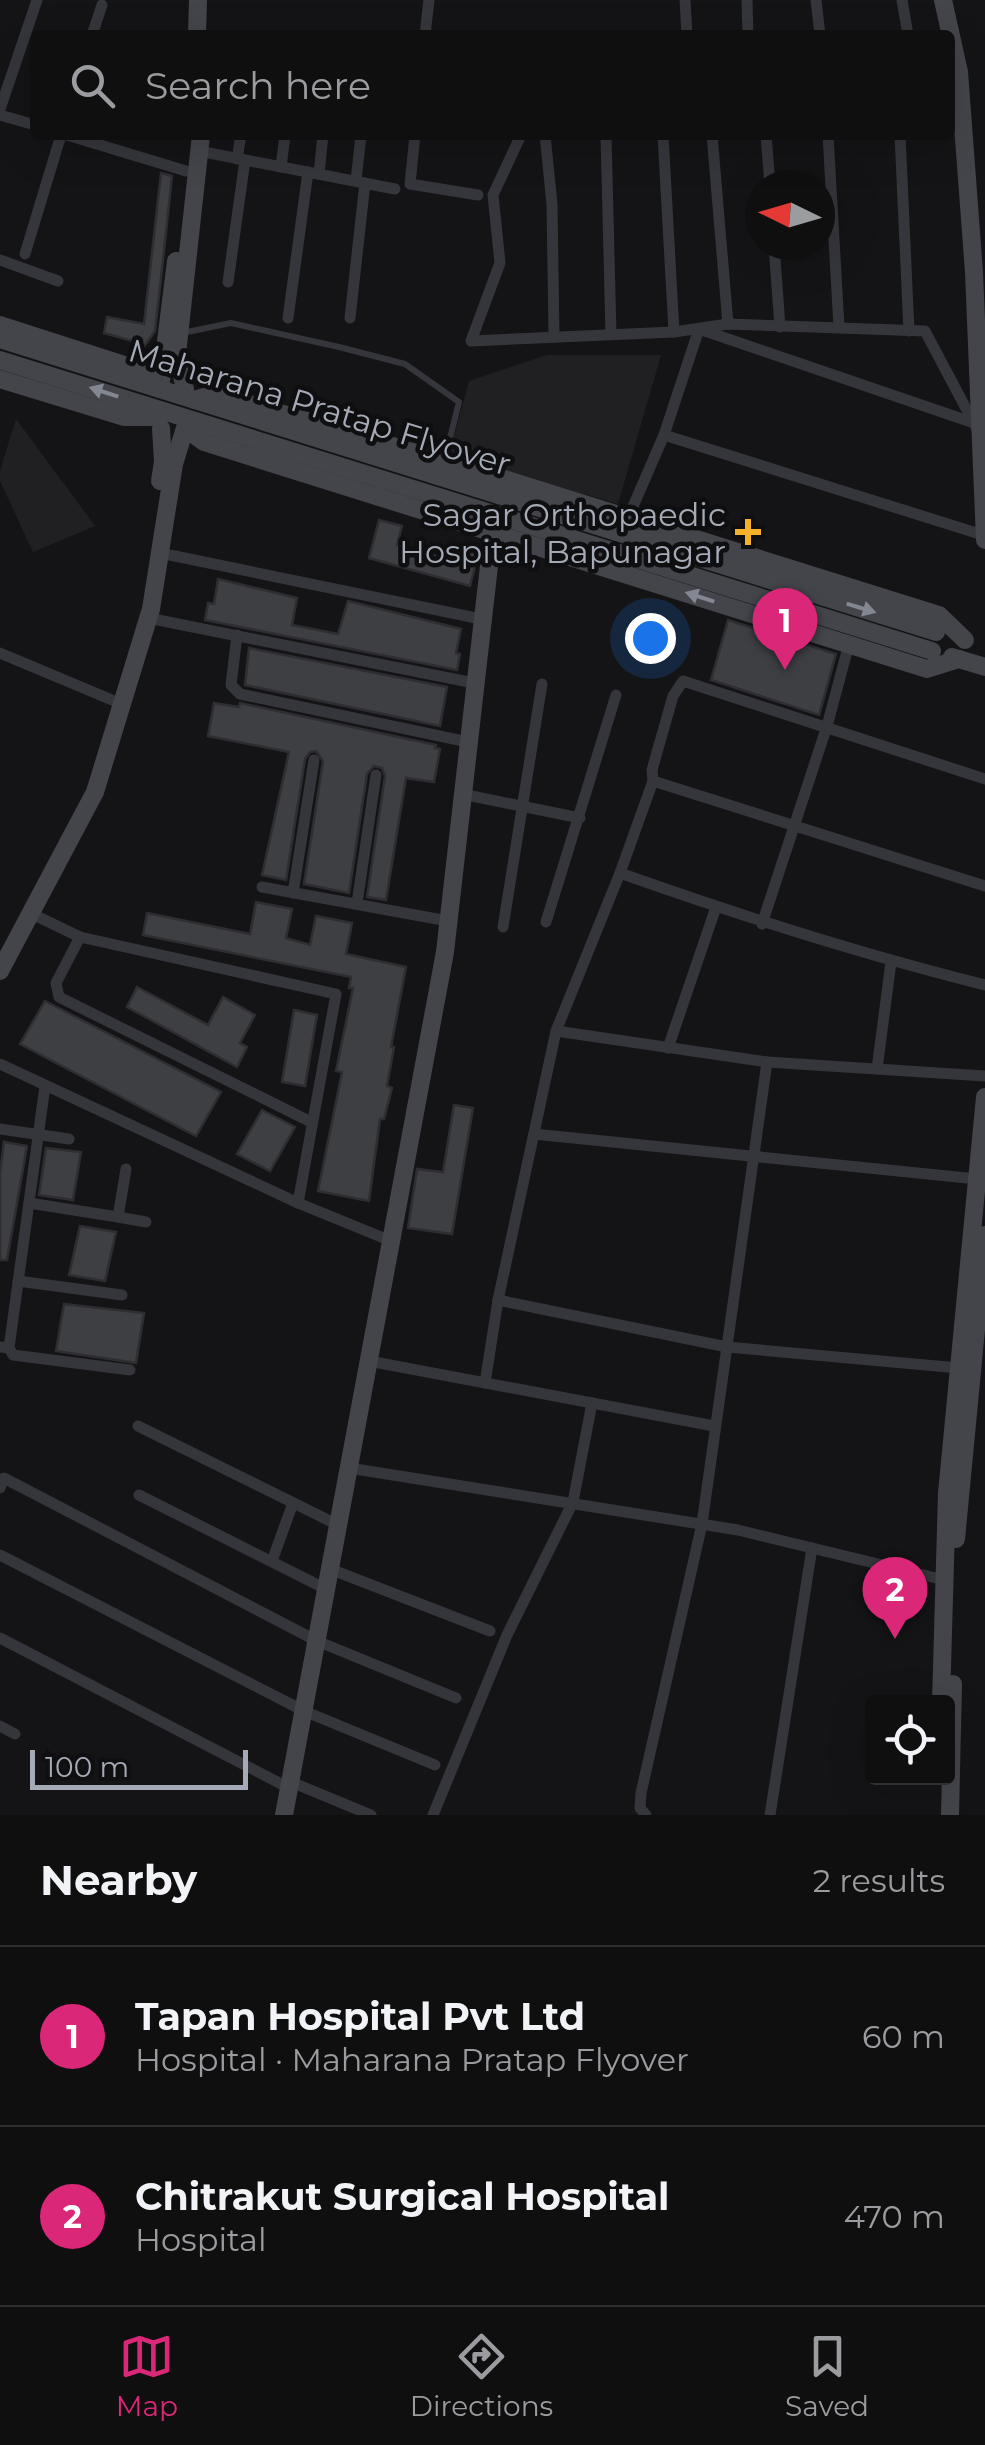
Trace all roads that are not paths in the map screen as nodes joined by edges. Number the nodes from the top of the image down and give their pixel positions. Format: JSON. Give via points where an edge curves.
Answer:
{"nodes":[{"id":1,"x":37,"y":0,"type":"edge"},
{"id":2,"x":198,"y":0,"type":"edge"},
{"id":3,"x":209,"y":0,"type":"edge"},
{"id":4,"x":429,"y":0,"type":"edge"},
{"id":5,"x":685,"y":0,"type":"edge"},
{"id":6,"x":747,"y":0,"type":"edge"},
{"id":7,"x":816,"y":0,"type":"edge"},
{"id":8,"x":902,"y":0,"type":"edge"},
{"id":9,"x":943,"y":0,"type":"edge"},
{"id":10,"x":102,"y":5,"type":"dead end"},
{"id":11,"x":94,"y":30,"type":"edge"},
{"id":12,"x":197,"y":30,"type":"edge"},
{"id":13,"x":208,"y":30,"type":"edge"},
{"id":14,"x":426,"y":30,"type":"edge"},
{"id":15,"x":687,"y":30,"type":"edge"},
{"id":16,"x":748,"y":30,"type":"edge"},
{"id":17,"x":819,"y":30,"type":"edge"},
{"id":18,"x":907,"y":30,"type":"edge"},
{"id":19,"x":948,"y":30,"type":"edge"},
{"id":20,"x":955,"y":62,"type":"edge"},
{"id":21,"x":0,"y":112,"type":"edge"},
{"id":22,"x":30,"y":123,"type":"edge"},
{"id":23,"x":62,"y":140,"type":"edge"},
{"id":24,"x":81,"y":140,"type":"edge"},
{"id":25,"x":196,"y":140,"type":"edge"},
{"id":26,"x":240,"y":140,"type":"edge"},
{"id":27,"x":285,"y":140,"type":"edge"},
{"id":28,"x":322,"y":140,"type":"edge"},
{"id":29,"x":361,"y":140,"type":"edge"},
{"id":30,"x":414,"y":140,"type":"edge"},
{"id":31,"x":519,"y":140,"type":"edge"},
{"id":32,"x":546,"y":140,"type":"edge"},
{"id":33,"x":606,"y":140,"type":"edge"},
{"id":34,"x":663,"y":140,"type":"edge"},
{"id":35,"x":712,"y":140,"type":"edge"},
{"id":36,"x":766,"y":140,"type":"edge"},
{"id":37,"x":828,"y":140,"type":"edge"},
{"id":38,"x":900,"y":140,"type":"edge"},
{"id":39,"x":241,"y":159,"type":"junction"},
{"id":40,"x":282,"y":167,"type":"junction"},
{"id":41,"x":769,"y":170,"type":"edge"},
{"id":42,"x":186,"y":171,"type":"junction"},
{"id":43,"x":314,"y":173,"type":"junction"},
{"id":44,"x":360,"y":182,"type":"junction"},
{"id":45,"x":394,"y":189,"type":"dead end"},
{"id":46,"x":478,"y":195,"type":"dead end"},
{"id":47,"x":24,"y":254,"type":"dead end"},
{"id":48,"x":0,"y":260,"type":"edge"},
{"id":49,"x":775,"y":260,"type":"edge"},
{"id":50,"x":58,"y":281,"type":"dead end"},
{"id":51,"x":228,"y":282,"type":"dead end"},
{"id":52,"x":288,"y":318,"type":"dead end"},
{"id":53,"x":350,"y":318,"type":"dead end"},
{"id":54,"x":728,"y":324,"type":"junction"},
{"id":55,"x":0,"y":325,"type":"edge"},
{"id":56,"x":839,"y":327,"type":"junction"},
{"id":57,"x":780,"y":328,"type":"junction"},
{"id":58,"x":699,"y":329,"type":"junction"},
{"id":59,"x":909,"y":331,"type":"junction"},
{"id":60,"x":674,"y":332,"type":"junction"},
{"id":61,"x":181,"y":334,"type":"junction"},
{"id":62,"x":612,"y":334,"type":"junction"},
{"id":63,"x":554,"y":336,"type":"junction"},
{"id":64,"x":0,"y":339,"type":"edge"},
{"id":65,"x":0,"y":360,"type":"edge"},
{"id":66,"x":0,"y":379,"type":"edge"},
{"id":67,"x":160,"y":389,"type":"junction"},
{"id":68,"x":190,"y":394,"type":"junction"},
{"id":69,"x":156,"y":422,"type":"junction"},
{"id":70,"x":185,"y":428,"type":"junction"},
{"id":71,"x":978,"y":430,"type":"junction"},
{"id":72,"x":664,"y":435,"type":"junction"},
{"id":73,"x":444,"y":462,"type":"junction"},
{"id":74,"x":628,"y":518,"type":"junction"},
{"id":75,"x":493,"y":531,"type":"junction"},
{"id":76,"x":984,"y":538,"type":"edge"},
{"id":77,"x":160,"y":553,"type":"junction"},
{"id":78,"x":148,"y":618,"type":"junction"},
{"id":79,"x":482,"y":619,"type":"junction"},
{"id":80,"x":237,"y":635,"type":"junction"},
{"id":81,"x":965,"y":640,"type":"junction"},
{"id":82,"x":848,"y":644,"type":"junction"},
{"id":83,"x":985,"y":648,"type":"edge"},
{"id":84,"x":0,"y":653,"type":"edge"},
{"id":85,"x":960,"y":659,"type":"junction"},
{"id":86,"x":985,"y":667,"type":"edge"},
{"id":87,"x":474,"y":683,"type":"junction"},
{"id":88,"x":542,"y":684,"type":"dead end"},
{"id":89,"x":616,"y":695,"type":"dead end"},
{"id":90,"x":112,"y":700,"type":"junction"},
{"id":91,"x":827,"y":726,"type":"junction"},
{"id":92,"x":468,"y":742,"type":"junction"},
{"id":93,"x":314,"y":760,"type":"dead end"},
{"id":94,"x":376,"y":775,"type":"dead end"},
{"id":95,"x":985,"y":779,"type":"edge"},
{"id":96,"x":652,"y":781,"type":"junction"},
{"id":97,"x":462,"y":794,"type":"junction"},
{"id":98,"x":523,"y":806,"type":"junction"},
{"id":99,"x":580,"y":818,"type":"junction"},
{"id":100,"x":794,"y":826,"type":"junction"},
{"id":101,"x":620,"y":873,"type":"junction"},
{"id":102,"x":985,"y":886,"type":"edge"},
{"id":103,"x":262,"y":887,"type":"dead end"},
{"id":104,"x":294,"y":893,"type":"junction"},
{"id":105,"x":357,"y":903,"type":"junction"},
{"id":106,"x":716,"y":907,"type":"junction"},
{"id":107,"x":30,"y":914,"type":"junction"},
{"id":108,"x":448,"y":921,"type":"junction"},
{"id":109,"x":546,"y":922,"type":"dead end"},
{"id":110,"x":762,"y":924,"type":"junction"},
{"id":111,"x":503,"y":927,"type":"dead end"},
{"id":112,"x":80,"y":937,"type":"junction"},
{"id":113,"x":0,"y":946,"type":"edge"},
{"id":114,"x":891,"y":962,"type":"junction"},
{"id":115,"x":0,"y":971,"type":"edge"},
{"id":116,"x":985,"y":985,"type":"edge"},
{"id":117,"x":556,"y":1031,"type":"junction"},
{"id":118,"x":668,"y":1048,"type":"junction"},
{"id":119,"x":767,"y":1062,"type":"junction"},
{"id":120,"x":0,"y":1064,"type":"edge"},
{"id":121,"x":876,"y":1069,"type":"junction"},
{"id":122,"x":985,"y":1076,"type":"edge"},
{"id":123,"x":46,"y":1086,"type":"junction"},
{"id":124,"x":985,"y":1097,"type":"edge"},
{"id":125,"x":311,"y":1122,"type":"junction"},
{"id":126,"x":0,"y":1128,"type":"edge"},
{"id":127,"x":534,"y":1134,"type":"junction"},
{"id":128,"x":40,"y":1135,"type":"junction"},
{"id":129,"x":70,"y":1139,"type":"dead end"},
{"id":130,"x":754,"y":1156,"type":"junction"},
{"id":131,"x":126,"y":1169,"type":"dead end"},
{"id":132,"x":977,"y":1178,"type":"junction"},
{"id":133,"x":29,"y":1203,"type":"junction"},
{"id":134,"x":298,"y":1203,"type":"junction"},
{"id":135,"x":118,"y":1217,"type":"junction"},
{"id":136,"x":146,"y":1222,"type":"dead end"},
{"id":137,"x":985,"y":1236,"type":"edge"},
{"id":138,"x":391,"y":1241,"type":"junction"},
{"id":139,"x":18,"y":1281,"type":"junction"},
{"id":140,"x":122,"y":1295,"type":"dead end"},
{"id":141,"x":498,"y":1300,"type":"junction"},
{"id":142,"x":5,"y":1347,"type":"edge"},
{"id":143,"x":727,"y":1347,"type":"junction"},
{"id":144,"x":369,"y":1361,"type":"junction"},
{"id":145,"x":959,"y":1368,"type":"junction"},
{"id":146,"x":130,"y":1370,"type":"dead end"},
{"id":147,"x":485,"y":1383,"type":"junction"},
{"id":148,"x":592,"y":1403,"type":"junction"},
{"id":149,"x":138,"y":1426,"type":"dead end"},
{"id":150,"x":714,"y":1426,"type":"junction"},
{"id":151,"x":349,"y":1468,"type":"junction"},
{"id":152,"x":0,"y":1488,"type":"edge"},
{"id":153,"x":139,"y":1495,"type":"dead end"},
{"id":154,"x":293,"y":1502,"type":"junction"},
{"id":155,"x":572,"y":1502,"type":"junction"},
{"id":156,"x":702,"y":1524,"type":"junction"},
{"id":157,"x":338,"y":1525,"type":"junction"},
{"id":158,"x":812,"y":1548,"type":"junction"},
{"id":159,"x":0,"y":1554,"type":"edge"},
{"id":160,"x":272,"y":1561,"type":"junction"},
{"id":161,"x":330,"y":1569,"type":"junction"},
{"id":162,"x":944,"y":1580,"type":"junction"},
{"id":163,"x":326,"y":1588,"type":"junction"},
{"id":164,"x":490,"y":1631,"type":"dead end"},
{"id":165,"x":0,"y":1638,"type":"edge"},
{"id":166,"x":317,"y":1641,"type":"junction"},
{"id":167,"x":941,"y":1695,"type":"edge"},
{"id":168,"x":456,"y":1698,"type":"dead end"},
{"id":169,"x":304,"y":1711,"type":"junction"},
{"id":170,"x":0,"y":1726,"type":"edge"},
{"id":171,"x":15,"y":1734,"type":"dead end"},
{"id":172,"x":435,"y":1765,"type":"dead end"},
{"id":173,"x":290,"y":1785,"type":"junction"},
{"id":174,"x":940,"y":1785,"type":"edge"},
{"id":175,"x":641,"y":1813,"type":"edge"},
{"id":176,"x":284,"y":1815,"type":"edge"},
{"id":177,"x":371,"y":1815,"type":"edge"},
{"id":178,"x":434,"y":1815,"type":"edge"},
{"id":179,"x":770,"y":1815,"type":"edge"},
{"id":180,"x":939,"y":1815,"type":"edge"},
{"id":181,"x":950,"y":1815,"type":"edge"}],
"edges":[{"from":1,"to":21,"type":"street"},
{"from":2,"to":12,"type":"street"},
{"from":3,"to":13,"type":"street"},
{"from":4,"to":14,"type":"street"},
{"from":5,"to":15,"type":"street"},
{"from":6,"to":16,"type":"street"},
{"from":7,"to":17,"type":"street"},
{"from":8,"to":18,"type":"street"},
{"from":9,"to":19,"type":"street"},
{"from":10,"to":11,"type":"street"},
{"from":20,"to":71,"type":"street","via":[[974,272]]},
{"from":21,"to":22,"type":"street"},
{"from":23,"to":47,"type":"street"},
{"from":24,"to":42,"type":"street"},
{"from":25,"to":39,"type":"street"},
{"from":25,"to":42,"type":"street"},
{"from":25,"to":61,"type":"street"},
{"from":26,"to":39,"type":"street"},
{"from":27,"to":40,"type":"street"},
{"from":28,"to":43,"type":"street"},
{"from":29,"to":44,"type":"street"},
{"from":30,"to":46,"type":"street","via":[[410,184]]},
{"from":31,"to":63,"type":"street","via":[[493,195],[500,263],[471,341]]},
{"from":32,"to":63,"type":"street"},
{"from":33,"to":62,"type":"street"},
{"from":34,"to":60,"type":"street"},
{"from":35,"to":54,"type":"street"},
{"from":36,"to":41,"type":"street"},
{"from":37,"to":56,"type":"street"},
{"from":38,"to":59,"type":"street"},
{"from":39,"to":40,"type":"street"},
{"from":39,"to":51,"type":"street"},
{"from":40,"to":43,"type":"street"},
{"from":42,"to":67,"type":"street"},
{"from":43,"to":44,"type":"street"},
{"from":43,"to":52,"type":"street"},
{"from":44,"to":45,"type":"street"},
{"from":44,"to":53,"type":"street"},
{"from":48,"to":50,"type":"street"},
{"from":49,"to":57,"type":"street"},
{"from":54,"to":57,"type":"street"},
{"from":54,"to":58,"type":"street"},
{"from":55,"to":67,"type":"street","via":[[140,370]]},
{"from":56,"to":57,"type":"street"},
{"from":56,"to":59,"type":"street"},
{"from":58,"to":60,"type":"street"},
{"from":58,"to":71,"type":"street"},
{"from":58,"to":72,"type":"street"},
{"from":59,"to":71,"type":"street","via":[[925,331]]},
{"from":60,"to":62,"type":"street"},
{"from":61,"to":68,"type":"street","via":[[178,354]]},
{"from":61,"to":73,"type":"lane","via":[[232,324],[405,364],[459,402]]},
{"from":62,"to":63,"type":"street"},
{"from":64,"to":81,"type":"street","name":"Maharana Pratap Flyover","one_way":true,"bridge":true},
{"from":85,"to":65,"type":"street","name":"Maharana Pratap Flyover","one_way":true,"bridge":true},
{"from":66,"to":69,"type":"street"},
{"from":67,"to":68,"type":"street","via":[[172,385]]},
{"from":67,"to":69,"type":"street","via":[[152,399]]},
{"from":68,"to":70,"type":"street","via":[[194,416]]},
{"from":68,"to":73,"type":"street","via":[[215,394]]},
{"from":69,"to":70,"type":"street","via":[[173,432]]},
{"from":69,"to":90,"type":"street","via":[[163,462],[139,607]]},
{"from":70,"to":75,"type":"street","via":[[204,442]]},
{"from":70,"to":77,"type":"street"},
{"from":71,"to":76,"type":"street"},
{"from":72,"to":74,"type":"street"},
{"from":72,"to":76,"type":"street"},
{"from":73,"to":74,"type":"street"},
{"from":74,"to":81,"type":"street","via":[[939,615]]},
{"from":75,"to":79,"type":"street"},
{"from":82,"to":75,"type":"street","one_way":true},
{"from":77,"to":78,"type":"street"},
{"from":77,"to":79,"type":"street"},
{"from":78,"to":80,"type":"street"},
{"from":78,"to":107,"type":"street","via":[[95,792]]},
{"from":79,"to":87,"type":"street"},
{"from":80,"to":87,"type":"street"},
{"from":80,"to":92,"type":"street","via":[[231,685],[240,694]]},
{"from":81,"to":83,"type":"street"},
{"from":82,"to":85,"type":"street","via":[[927,669]]},
{"from":82,"to":91,"type":"street"},
{"from":84,"to":90,"type":"street"},
{"from":85,"to":86,"type":"street","name":"Maharana Pratap Flyover"},
{"from":87,"to":92,"type":"street"},
{"from":88,"to":98,"type":"street"},
{"from":89,"to":99,"type":"street"},
{"from":90,"to":113,"type":"street","via":[[84,788]]},
{"from":91,"to":95,"type":"street"},
{"from":91,"to":96,"type":"street","via":[[683,681],[673,696]]},
{"from":91,"to":100,"type":"street"},
{"from":92,"to":97,"type":"street"},
{"from":93,"to":104,"type":"street"},
{"from":94,"to":105,"type":"street"},
{"from":96,"to":100,"type":"street"},
{"from":96,"to":101,"type":"street"},
{"from":97,"to":98,"type":"street"},
{"from":97,"to":108,"type":"street"},
{"from":98,"to":99,"type":"street"},
{"from":98,"to":111,"type":"street"},
{"from":99,"to":109,"type":"street"},
{"from":100,"to":102,"type":"street"},
{"from":100,"to":110,"type":"street"},
{"from":101,"to":106,"type":"street"},
{"from":101,"to":117,"type":"street"},
{"from":103,"to":104,"type":"street"},
{"from":104,"to":105,"type":"street"},
{"from":105,"to":108,"type":"street"},
{"from":106,"to":110,"type":"street"},
{"from":106,"to":118,"type":"street"},
{"from":107,"to":112,"type":"street"},
{"from":107,"to":115,"type":"street"},
{"from":108,"to":138,"type":"street"},
{"from":110,"to":114,"type":"street"},
{"from":112,"to":125,"type":"street","via":[[56,982],[59,998]]},
{"from":112,"to":125,"type":"street","via":[[336,994]]},
{"from":114,"to":116,"type":"street"},
{"from":114,"to":121,"type":"street"},
{"from":117,"to":118,"type":"street"},
{"from":117,"to":127,"type":"street"},
{"from":118,"to":119,"type":"street"},
{"from":119,"to":121,"type":"street"},
{"from":119,"to":130,"type":"street"},
{"from":120,"to":123,"type":"street"},
{"from":121,"to":122,"type":"street"},
{"from":123,"to":128,"type":"street"},
{"from":123,"to":134,"type":"street"},
{"from":124,"to":132,"type":"street"},
{"from":125,"to":134,"type":"street"},
{"from":126,"to":128,"type":"street"},
{"from":127,"to":130,"type":"street"},
{"from":127,"to":141,"type":"street"},
{"from":128,"to":129,"type":"street"},
{"from":128,"to":133,"type":"street"},
{"from":130,"to":132,"type":"street"},
{"from":130,"to":143,"type":"street"},
{"from":131,"to":135,"type":"street"},
{"from":132,"to":145,"type":"street"},
{"from":133,"to":135,"type":"street"},
{"from":133,"to":139,"type":"street"},
{"from":134,"to":138,"type":"street"},
{"from":135,"to":136,"type":"street"},
{"from":137,"to":181,"type":"street","via":[[955,1552]]},
{"from":138,"to":144,"type":"street"},
{"from":139,"to":140,"type":"street"},
{"from":139,"to":142,"type":"street"},
{"from":141,"to":143,"type":"street"},
{"from":141,"to":147,"type":"street"},
{"from":142,"to":146,"type":"street","via":[[13,1355]]},
{"from":143,"to":145,"type":"street"},
{"from":143,"to":150,"type":"street"},
{"from":144,"to":147,"type":"street"},
{"from":144,"to":151,"type":"street"},
{"from":145,"to":162,"type":"street"},
{"from":147,"to":148,"type":"street"},
{"from":148,"to":150,"type":"street"},
{"from":148,"to":155,"type":"street"},
{"from":149,"to":154,"type":"street"},
{"from":150,"to":156,"type":"street"},
{"from":151,"to":155,"type":"street"},
{"from":151,"to":157,"type":"street"},
{"from":152,"to":166,"type":"street","via":[[4,1478]]},
{"from":153,"to":160,"type":"street"},
{"from":154,"to":157,"type":"street"},
{"from":154,"to":160,"type":"street"},
{"from":155,"to":156,"type":"street"},
{"from":155,"to":178,"type":"street","via":[[507,1635]]},
{"from":156,"to":158,"type":"street"},
{"from":156,"to":175,"type":"street"},
{"from":157,"to":161,"type":"street"},
{"from":158,"to":162,"type":"street"},
{"from":158,"to":179,"type":"street"},
{"from":159,"to":169,"type":"street"},
{"from":160,"to":163,"type":"street"},
{"from":161,"to":163,"type":"street"},
{"from":161,"to":164,"type":"street"},
{"from":162,"to":167,"type":"street"},
{"from":163,"to":166,"type":"street"},
{"from":165,"to":173,"type":"street"},
{"from":166,"to":168,"type":"street"},
{"from":166,"to":169,"type":"street"},
{"from":169,"to":172,"type":"street"},
{"from":169,"to":173,"type":"street"},
{"from":170,"to":171,"type":"street"},
{"from":173,"to":176,"type":"street"},
{"from":173,"to":177,"type":"street"},
{"from":174,"to":180,"type":"street"}]}
